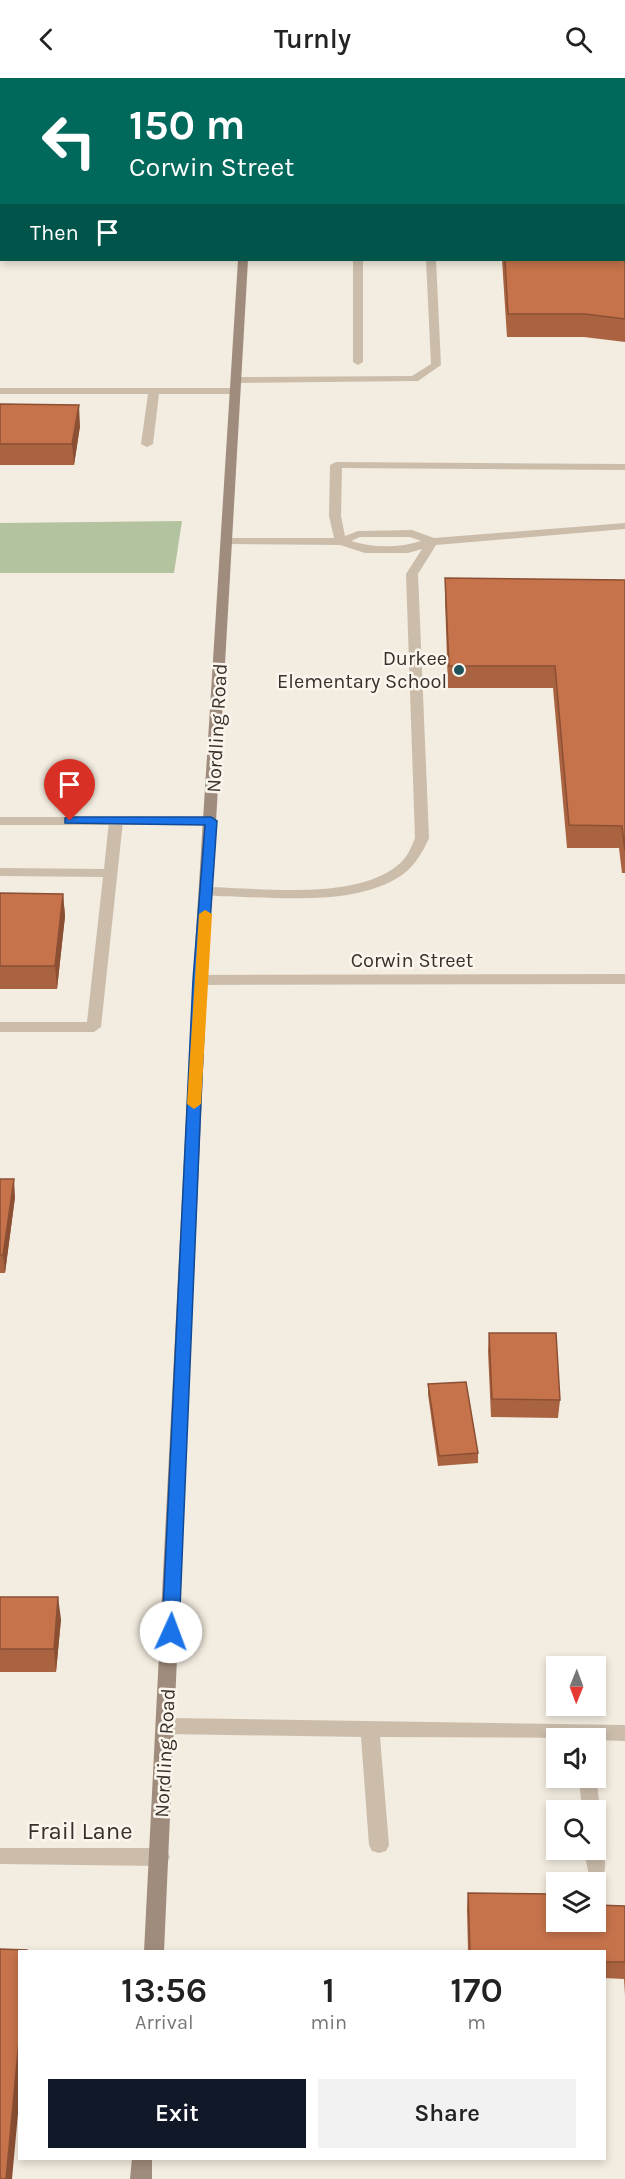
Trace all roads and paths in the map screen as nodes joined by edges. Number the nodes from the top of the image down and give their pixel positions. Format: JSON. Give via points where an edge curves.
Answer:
{"nodes":[{"id":1,"x":243,"y":261,"type":"edge"},
{"id":2,"x":358,"y":261,"type":"edge"},
{"id":3,"x":431,"y":261,"type":"edge"},
{"id":4,"x":358,"y":362,"type":"dead end"},
{"id":5,"x":236,"y":386,"type":"junction"},
{"id":6,"x":154,"y":391,"type":"junction"},
{"id":7,"x":0,"y":392,"type":"edge"},
{"id":8,"x":147,"y":444,"type":"dead end"},
{"id":9,"x":625,"y":467,"type":"edge"},
{"id":10,"x":625,"y":526,"type":"edge"},
{"id":11,"x":228,"y":541,"type":"junction"},
{"id":12,"x":340,"y":542,"type":"junction"},
{"id":13,"x":432,"y":542,"type":"junction"},
{"id":14,"x":0,"y":821,"type":"edge"},
{"id":15,"x":116,"y":821,"type":"junction"},
{"id":16,"x":211,"y":821,"type":"junction"},
{"id":17,"x":0,"y":872,"type":"edge"},
{"id":18,"x":110,"y":873,"type":"junction"},
{"id":19,"x":207,"y":891,"type":"junction"},
{"id":20,"x":200,"y":980,"type":"junction"},
{"id":21,"x":625,"y":980,"type":"edge"},
{"id":22,"x":0,"y":1027,"type":"edge"},
{"id":23,"x":167,"y":1726,"type":"junction"},
{"id":24,"x":370,"y":1728,"type":"junction"},
{"id":25,"x":625,"y":1732,"type":"edge"},
{"id":26,"x":606,"y":1734,"type":"edge"},
{"id":27,"x":546,"y":1735,"type":"edge"},
{"id":28,"x":379,"y":1845,"type":"dead end"},
{"id":29,"x":0,"y":1856,"type":"edge"},
{"id":30,"x":160,"y":1857,"type":"junction"},
{"id":31,"x":595,"y":1860,"type":"edge"},
{"id":32,"x":596,"y":1870,"type":"dead end"},
{"id":33,"x":154,"y":1950,"type":"edge"},
{"id":34,"x":142,"y":2160,"type":"edge"},
{"id":35,"x":141,"y":2179,"type":"edge"}],
"edges":[{"from":1,"to":5,"type":"street","name":"Nordling Road"},
{"from":2,"to":4,"type":"street"},
{"from":3,"to":5,"type":"street","via":[[436,365],[414,379]]},
{"from":5,"to":6,"type":"street"},
{"from":5,"to":11,"type":"street","name":"Nordling Road"},
{"from":6,"to":7,"type":"street"},
{"from":6,"to":8,"type":"street"},
{"from":9,"to":12,"type":"street","via":[[336,465],[335,516]]},
{"from":10,"to":13,"type":"street"},
{"from":11,"to":12,"type":"street"},
{"from":11,"to":16,"type":"street","name":"Nordling Road"},
{"from":12,"to":13,"type":"street","via":[[358,534],[412,533]]},
{"from":13,"to":19,"type":"street","via":[[412,574],[422,838],[414,856],[401,871],[376,884],[341,891]]},
{"from":14,"to":15,"type":"street"},
{"from":15,"to":16,"type":"street"},
{"from":15,"to":18,"type":"street"},
{"from":16,"to":19,"type":"street","name":"Nordling Road"},
{"from":17,"to":18,"type":"street"},
{"from":18,"to":22,"type":"street","via":[[94,1027]]},
{"from":19,"to":20,"type":"street","name":"Nordling Road"},
{"from":20,"to":21,"type":"street","name":"Corwin Street"},
{"from":20,"to":23,"type":"street","name":"Nordling Road"},
{"from":23,"to":24,"type":"street"},
{"from":23,"to":30,"type":"street","name":"Nordling Road"},
{"from":24,"to":27,"type":"street"},
{"from":24,"to":28,"type":"street"},
{"from":25,"to":26,"type":"street"},
{"from":29,"to":30,"type":"street","name":"Frail Lane"},
{"from":30,"to":33,"type":"street","name":"Nordling Road"},
{"from":31,"to":32,"type":"street"},
{"from":34,"to":35,"type":"street"}]}
